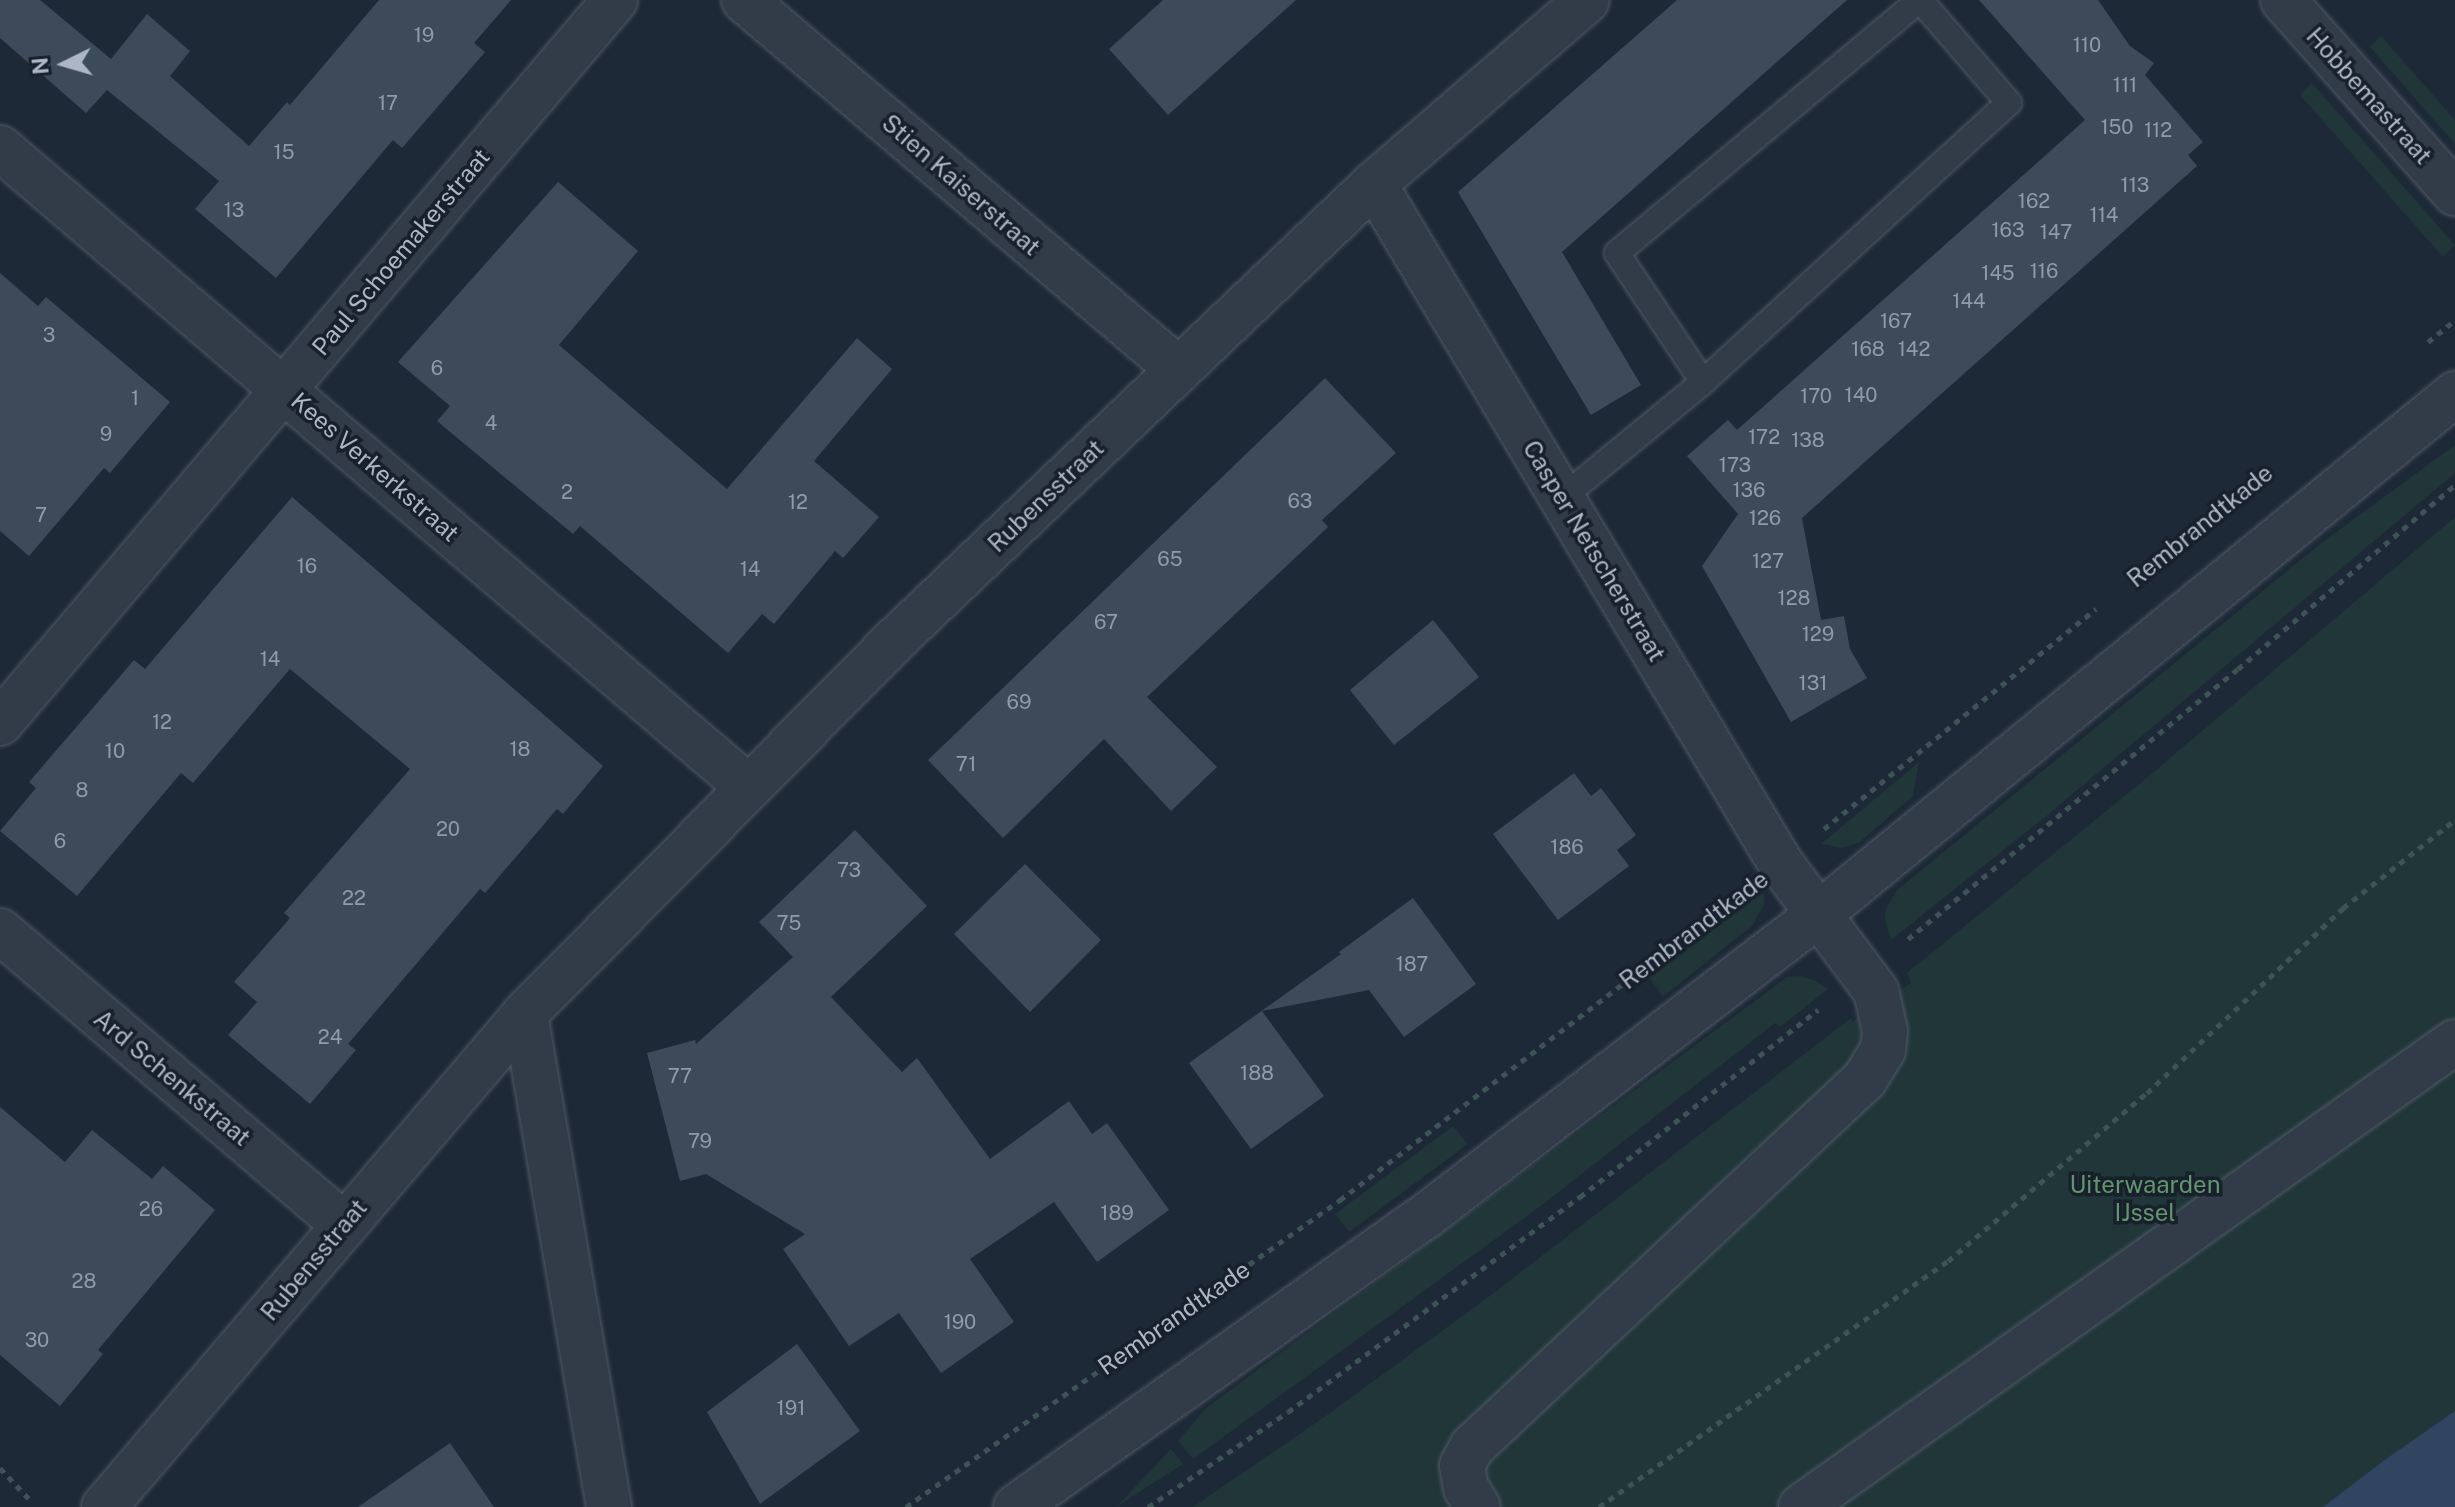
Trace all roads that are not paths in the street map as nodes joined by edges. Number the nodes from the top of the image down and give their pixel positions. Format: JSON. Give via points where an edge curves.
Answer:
{"nodes":[{"id":1,"x":615,"y":0,"type":"edge"},
{"id":2,"x":744,"y":0,"type":"edge"},
{"id":3,"x":1587,"y":0,"type":"edge"},
{"id":4,"x":1920,"y":0,"type":"edge"},
{"id":5,"x":2283,"y":0,"type":"edge"},
{"id":6,"x":0,"y":148,"type":"edge"},
{"id":7,"x":1374,"y":184,"type":"junction"},
{"id":8,"x":2455,"y":193,"type":"edge"},
{"id":9,"x":1179,"y":370,"type":"junction"},
{"id":10,"x":1703,"y":382,"type":"junction"},
{"id":11,"x":284,"y":389,"type":"junction"},
{"id":12,"x":2455,"y":394,"type":"edge"},
{"id":13,"x":1569,"y":511,"type":"junction"},
{"id":14,"x":0,"y":723,"type":"edge"},
{"id":15,"x":749,"y":788,"type":"junction"},
{"id":16,"x":1819,"y":914,"type":"junction"},
{"id":17,"x":0,"y":931,"type":"edge"},
{"id":18,"x":525,"y":1014,"type":"junction"},
{"id":19,"x":2455,"y":1042,"type":"edge"},
{"id":20,"x":344,"y":1225,"type":"junction"},
{"id":21,"x":104,"y":1507,"type":"edge"},
{"id":22,"x":609,"y":1507,"type":"edge"},
{"id":23,"x":1016,"y":1507,"type":"edge"},
{"id":24,"x":1478,"y":1507,"type":"edge"},
{"id":25,"x":1801,"y":1507,"type":"edge"}],
"edges":[{"from":1,"to":11,"type":"street","name":"Paul Schoemakerstraat"},
{"from":2,"to":9,"type":"street","name":"Stien Kaiserstraat"},
{"from":3,"to":7,"type":"street","name":"Rubensstraat"},
{"from":4,"to":10,"type":"lane","via":[[1617,253]]},
{"from":4,"to":10,"type":"lane","via":[[2009,103]]},
{"from":5,"to":8,"type":"street","name":"Hobbemastraat"},
{"from":6,"to":11,"type":"street","name":"Kees Verkerkstraat"},
{"from":7,"to":9,"type":"street","name":"Rubensstraat"},
{"from":7,"to":13,"type":"street","name":"Casper Netscherstraat"},
{"from":9,"to":15,"type":"street","name":"Rubensstraat","via":[[896,639]]},
{"from":10,"to":13,"type":"lane"},
{"from":11,"to":14,"type":"street","name":"Paul Schoemakerstraat"},
{"from":11,"to":15,"type":"street","name":"Kees Verkerkstraat"},
{"from":12,"to":16,"type":"street"},
{"from":13,"to":16,"type":"street","name":"Casper Netscherstraat","via":[[1781,864]]},
{"from":15,"to":18,"type":"street","name":"Rubensstraat"},
{"from":16,"to":23,"type":"street","via":[[1422,1219]]},
{"from":16,"to":24,"type":"street","via":[[1884,1010],[1883,1050],[1874,1066],[1472,1447],[1462,1466],[1466,1488]]},
{"from":17,"to":20,"type":"street","name":"Ard Schenkstraat"},
{"from":18,"to":20,"type":"street","name":"Rubensstraat"},
{"from":18,"to":22,"type":"street"},
{"from":19,"to":25,"type":"street"},
{"from":20,"to":21,"type":"street","name":"Rubensstraat"}]}
